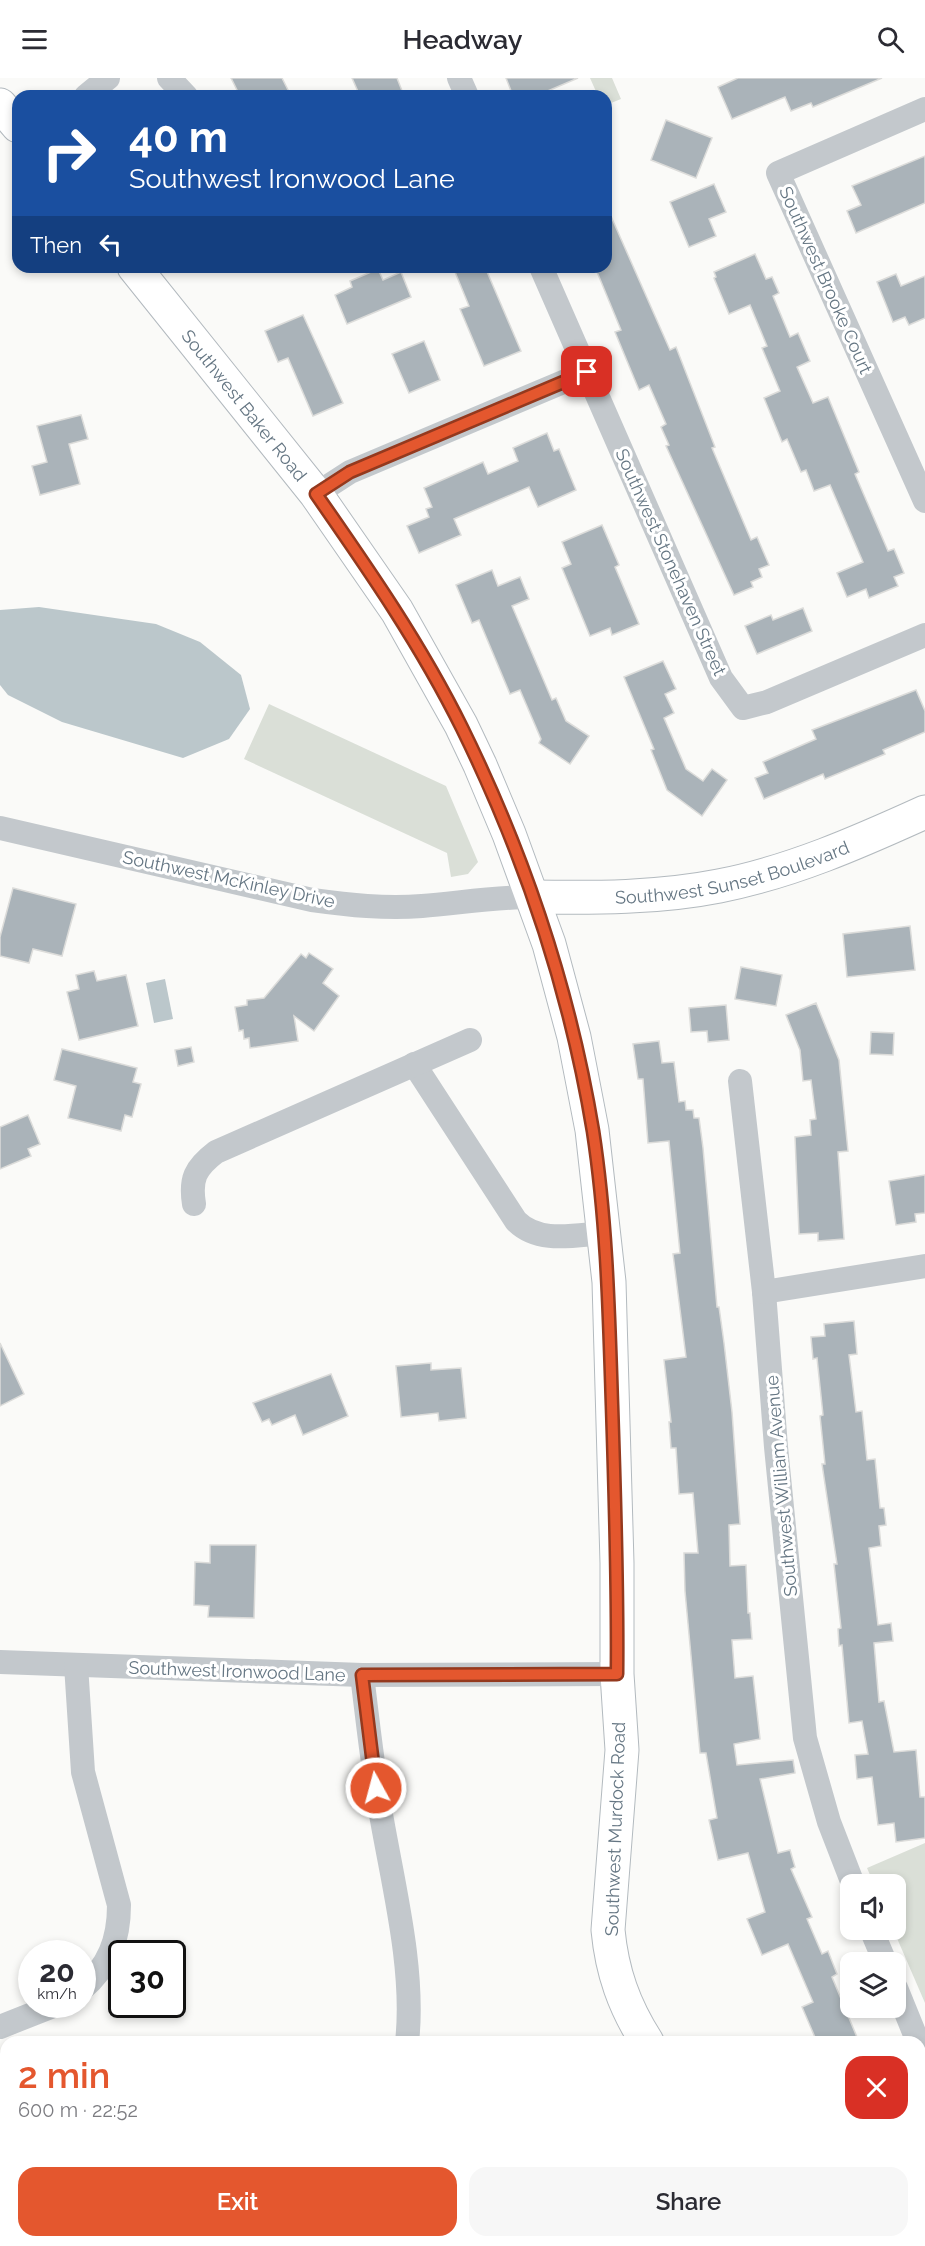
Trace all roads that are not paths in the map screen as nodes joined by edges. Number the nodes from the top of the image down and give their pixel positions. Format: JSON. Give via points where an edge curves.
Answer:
{"nodes":[{"id":1,"x":108,"y":78,"type":"edge"},
{"id":2,"x":170,"y":78,"type":"edge"},
{"id":3,"x":93,"y":90,"type":"edge"},
{"id":4,"x":181,"y":90,"type":"edge"},
{"id":5,"x":0,"y":105,"type":"edge"},
{"id":6,"x":925,"y":109,"type":"edge"},
{"id":7,"x":12,"y":119,"type":"edge"},
{"id":8,"x":139,"y":273,"type":"edge"},
{"id":9,"x":544,"y":273,"type":"edge"},
{"id":10,"x":587,"y":372,"type":"junction"},
{"id":11,"x":316,"y":494,"type":"junction"},
{"id":12,"x":925,"y":501,"type":"edge"},
{"id":13,"x":925,"y":635,"type":"edge"},
{"id":14,"x":925,"y":812,"type":"edge"},
{"id":15,"x":0,"y":828,"type":"edge"},
{"id":16,"x":533,"y":897,"type":"junction"},
{"id":17,"x":470,"y":1040,"type":"dead end"},
{"id":18,"x":414,"y":1064,"type":"junction"},
{"id":19,"x":740,"y":1081,"type":"dead end"},
{"id":20,"x":194,"y":1204,"type":"dead end"},
{"id":21,"x":604,"y":1233,"type":"junction"},
{"id":22,"x":925,"y":1266,"type":"edge"},
{"id":23,"x":764,"y":1292,"type":"junction"},
{"id":24,"x":0,"y":1662,"type":"edge"},
{"id":25,"x":76,"y":1665,"type":"junction"},
{"id":26,"x":617,"y":1674,"type":"junction"},
{"id":27,"x":362,"y":1675,"type":"junction"},
{"id":28,"x":849,"y":1874,"type":"edge"},
{"id":29,"x":96,"y":1974,"type":"edge"},
{"id":30,"x":906,"y":2012,"type":"edge"},
{"id":31,"x":21,"y":2018,"type":"edge"},
{"id":32,"x":0,"y":2026,"type":"edge"},
{"id":33,"x":408,"y":2036,"type":"edge"},
{"id":34,"x":644,"y":2036,"type":"edge"},
{"id":35,"x":916,"y":2036,"type":"edge"}],
"edges":[{"from":1,"to":3,"type":"street"},
{"from":2,"to":4,"type":"street"},
{"from":5,"to":7,"type":"main road"},
{"from":6,"to":12,"type":"street","name":"Southwest Brooke Court","via":[[778,173]]},
{"from":8,"to":11,"type":"main road","name":"Southwest Baker Road"},
{"from":9,"to":10,"type":"street","name":"Southwest Stonehaven Street"},
{"from":10,"to":11,"type":"street","via":[[350,472]]},
{"from":10,"to":13,"type":"street","name":"Southwest Stonehaven Street","via":[[721,678],[743,708],[767,702]]},
{"from":11,"to":16,"type":"main road","name":"Southwest Baker Road","via":[[397,611],[456,716]]},
{"from":14,"to":16,"type":"main road","name":"Southwest Sunset Boulevard","via":[[824,855],[718,886],[660,894]]},
{"from":15,"to":16,"type":"street","name":"Southwest McKinley Drive","via":[[312,900],[364,907]]},
{"from":16,"to":21,"type":"main road","name":"Southwest Murdock Road","via":[[574,1037],[592,1130]]},
{"from":17,"to":18,"type":"street"},
{"from":18,"to":20,"type":"street","via":[[216,1152],[194,1172]]},
{"from":18,"to":21,"type":"street","via":[[525,1231],[552,1236]]},
{"from":19,"to":23,"type":"street","name":"Southwest William Avenue"},
{"from":21,"to":26,"type":"main road","name":"Southwest Murdock Road","via":[[609,1282]]},
{"from":22,"to":23,"type":"street"},
{"from":23,"to":28,"type":"street","name":"Southwest William Avenue","via":[[805,1738],[829,1822]]},
{"from":24,"to":25,"type":"street","name":"Southwest Ironwood Lane"},
{"from":25,"to":27,"type":"street","name":"Southwest Ironwood Lane"},
{"from":25,"to":29,"type":"street","via":[[83,1772],[119,1905],[114,1948]]},
{"from":26,"to":27,"type":"street","name":"Southwest Ironwood Lane"},
{"from":26,"to":34,"type":"main road","name":"Southwest Murdock Road","via":[[622,1750],[610,1902],[610,1957],[624,2002]]},
{"from":27,"to":33,"type":"street","via":[[376,1788],[401,1927],[410,2021]]},
{"from":30,"to":35,"type":"street"},
{"from":31,"to":32,"type":"street"}]}
